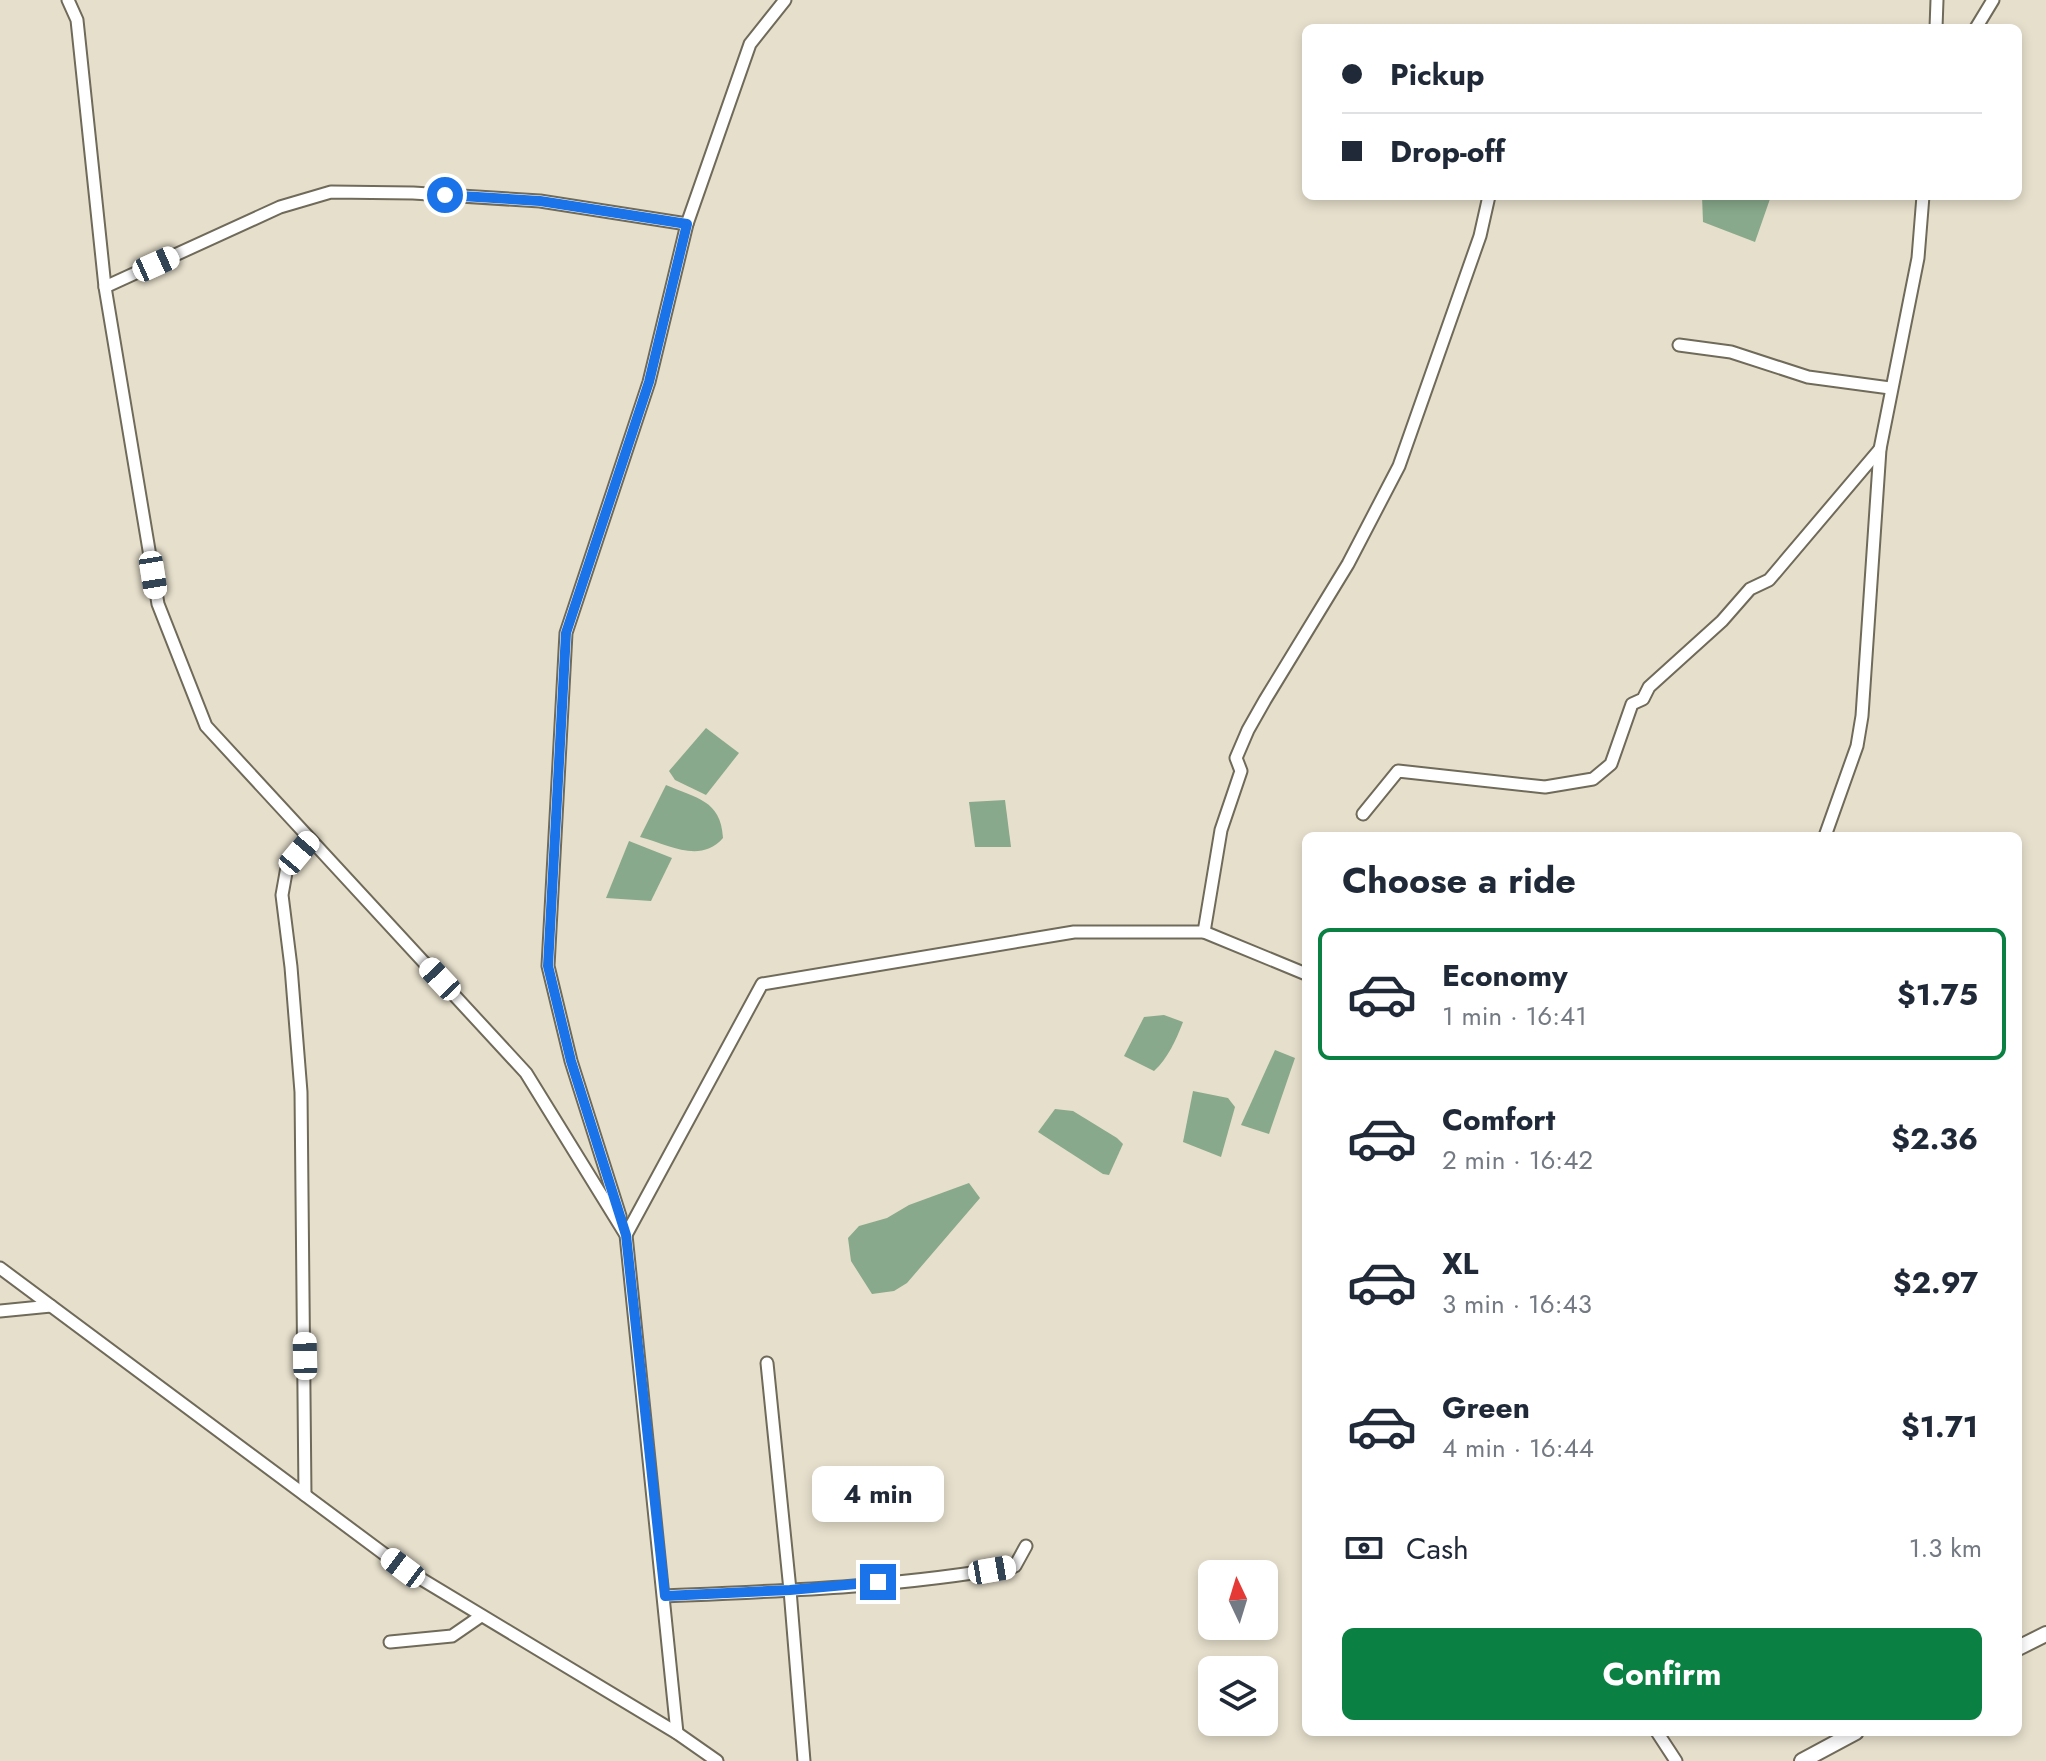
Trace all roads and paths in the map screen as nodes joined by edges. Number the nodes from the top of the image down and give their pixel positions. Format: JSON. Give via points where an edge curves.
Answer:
{"nodes":[{"id":1,"x":68,"y":0,"type":"edge"},
{"id":2,"x":785,"y":0,"type":"edge"},
{"id":3,"x":1937,"y":0,"type":"edge"},
{"id":4,"x":1993,"y":0,"type":"edge"},
{"id":5,"x":1936,"y":24,"type":"edge"},
{"id":6,"x":1978,"y":24,"type":"edge"},
{"id":7,"x":1488,"y":200,"type":"edge"},
{"id":8,"x":1923,"y":200,"type":"edge"},
{"id":9,"x":687,"y":224,"type":"junction"},
{"id":10,"x":105,"y":287,"type":"junction"},
{"id":11,"x":1679,"y":345,"type":"dead end"},
{"id":12,"x":1890,"y":388,"type":"junction"},
{"id":13,"x":1880,"y":449,"type":"junction"},
{"id":14,"x":1363,"y":814,"type":"dead end"},
{"id":15,"x":1826,"y":832,"type":"edge"},
{"id":16,"x":310,"y":839,"type":"junction"},
{"id":17,"x":1204,"y":932,"type":"junction"},
{"id":18,"x":1302,"y":972,"type":"edge"},
{"id":19,"x":626,"y":1235,"type":"junction"},
{"id":20,"x":0,"y":1268,"type":"edge"},
{"id":21,"x":51,"y":1306,"type":"junction"},
{"id":22,"x":0,"y":1311,"type":"edge"},
{"id":23,"x":767,"y":1363,"type":"dead end"},
{"id":24,"x":305,"y":1495,"type":"junction"},
{"id":25,"x":1026,"y":1546,"type":"dead end"},
{"id":26,"x":790,"y":1590,"type":"junction"},
{"id":27,"x":665,"y":1596,"type":"junction"},
{"id":28,"x":481,"y":1616,"type":"junction"},
{"id":29,"x":2046,"y":1634,"type":"edge"},
{"id":30,"x":390,"y":1642,"type":"dead end"},
{"id":31,"x":2022,"y":1646,"type":"edge"},
{"id":32,"x":677,"y":1733,"type":"junction"},
{"id":33,"x":1660,"y":1736,"type":"edge"},
{"id":34,"x":1849,"y":1736,"type":"edge"},
{"id":35,"x":717,"y":1761,"type":"edge"},
{"id":36,"x":804,"y":1761,"type":"edge"},
{"id":37,"x":1676,"y":1761,"type":"edge"},
{"id":38,"x":1802,"y":1761,"type":"edge"}],
"edges":[{"from":1,"to":10,"type":"street","via":[[77,20]]},
{"from":2,"to":9,"type":"street","via":[[750,44]]},
{"from":3,"to":5,"type":"street"},
{"from":4,"to":6,"type":"street"},
{"from":7,"to":17,"type":"street","via":[[1399,466],[1236,758],[1241,771],[1221,830]]},
{"from":8,"to":12,"type":"street","via":[[1918,258]]},
{"from":9,"to":10,"type":"street","via":[[540,201],[331,192],[280,207]]},
{"from":9,"to":19,"type":"street","via":[[649,382],[566,633],[548,966],[571,1061]]},
{"from":10,"to":16,"type":"street","via":[[158,604],[206,726]]},
{"from":11,"to":12,"type":"street","via":[[1731,352],[1808,377]]},
{"from":12,"to":13,"type":"street"},
{"from":13,"to":14,"type":"street","via":[[1769,580],[1750,589],[1649,687],[1643,699],[1632,704],[1611,764],[1593,779],[1545,787],[1398,771]]},
{"from":13,"to":15,"type":"street","via":[[1862,716],[1857,746]]},
{"from":16,"to":19,"type":"street","via":[[526,1073]]},
{"from":16,"to":24,"type":"street","via":[[287,867],[282,895],[301,1092]]},
{"from":17,"to":18,"type":"street"},
{"from":17,"to":19,"type":"street","via":[[1074,932],[762,984]]},
{"from":19,"to":27,"type":"street"},
{"from":20,"to":21,"type":"street"},
{"from":21,"to":22,"type":"street"},
{"from":21,"to":24,"type":"street"},
{"from":23,"to":26,"type":"street"},
{"from":24,"to":28,"type":"street","via":[[403,1568]]},
{"from":25,"to":26,"type":"street","via":[[1015,1566]]},
{"from":26,"to":27,"type":"street"},
{"from":26,"to":36,"type":"street"},
{"from":27,"to":32,"type":"street"},
{"from":28,"to":30,"type":"street","via":[[452,1636]]},
{"from":28,"to":32,"type":"street"},
{"from":29,"to":31,"type":"main road"},
{"from":32,"to":35,"type":"street"},
{"from":33,"to":37,"type":"street"},
{"from":34,"to":38,"type":"main road"}]}
